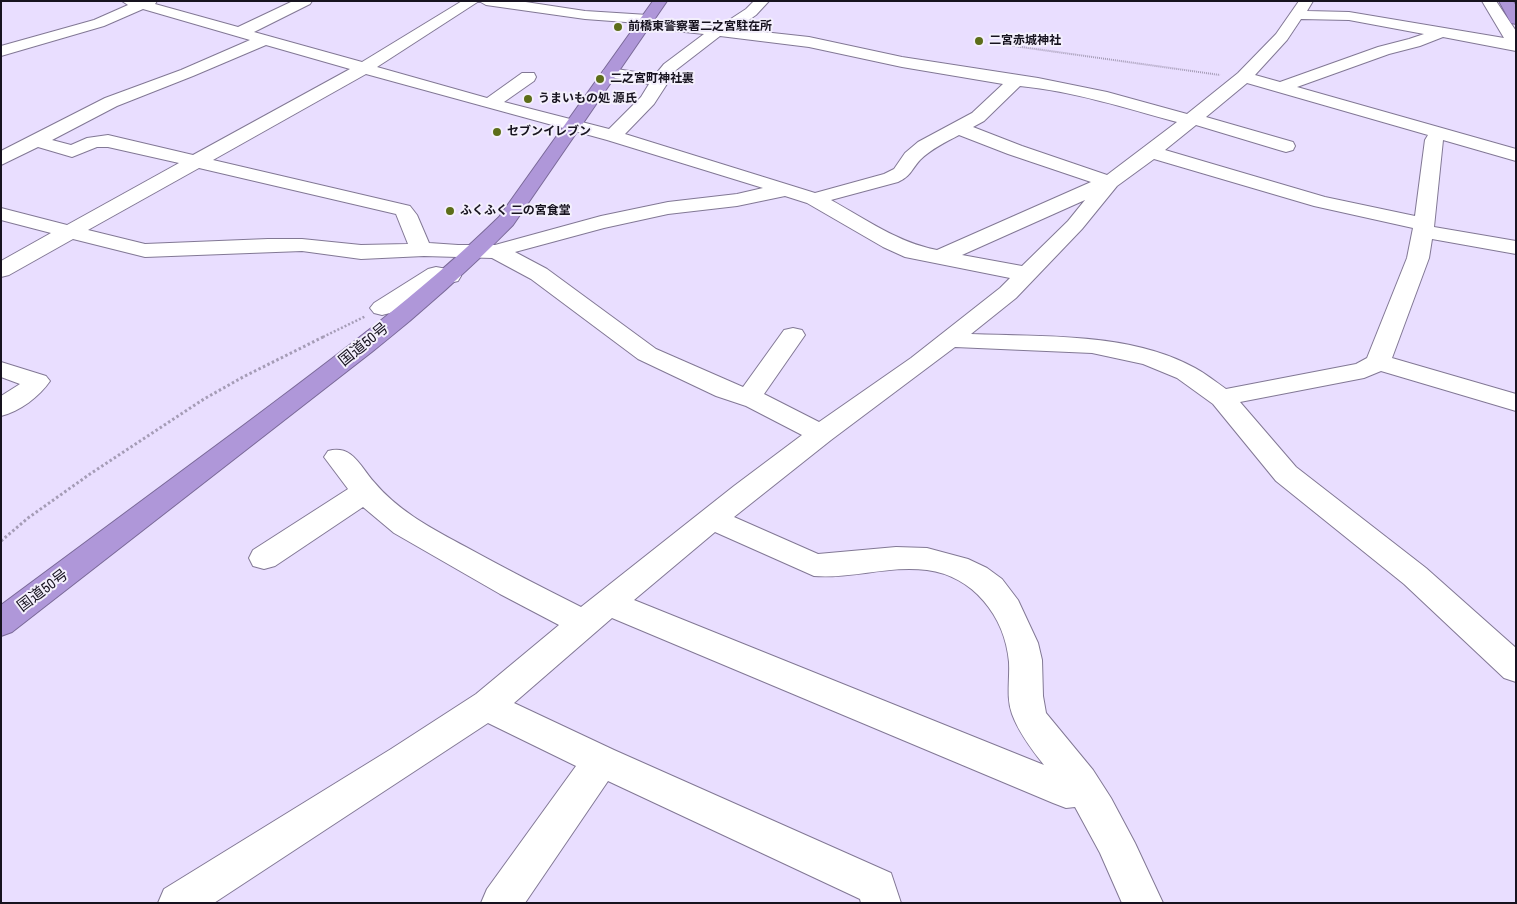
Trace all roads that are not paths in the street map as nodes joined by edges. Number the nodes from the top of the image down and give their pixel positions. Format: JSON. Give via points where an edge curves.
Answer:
{"nodes":[{"id":1,"x":306,"y":1,"type":"edge"},
{"id":2,"x":472,"y":1,"type":"edge"},
{"id":3,"x":486,"y":1,"type":"edge"},
{"id":4,"x":762,"y":1,"type":"edge"},
{"id":5,"x":1489,"y":1,"type":"edge"},
{"id":6,"x":1506,"y":2,"type":"edge"},
{"id":7,"x":139,"y":3,"type":"edge"},
{"id":8,"x":1302,"y":8,"type":"edge"},
{"id":9,"x":651,"y":15,"type":"edge"},
{"id":10,"x":1516,"y":20,"type":"edge"},
{"id":11,"x":720,"y":30,"type":"junction"},
{"id":12,"x":242,"y":32,"type":"junction"},
{"id":13,"x":1440,"y":32,"type":"junction"},
{"id":14,"x":266,"y":39,"type":"junction"},
{"id":15,"x":1516,"y":45,"type":"edge"},
{"id":16,"x":1,"y":51,"type":"edge"},
{"id":17,"x":364,"y":68,"type":"junction"},
{"id":18,"x":610,"y":73,"type":"junction"},
{"id":19,"x":528,"y":77,"type":"dead end"},
{"id":20,"x":1244,"y":77,"type":"junction"},
{"id":21,"x":659,"y":81,"type":"junction"},
{"id":22,"x":1016,"y":81,"type":"junction"},
{"id":23,"x":1280,"y":87,"type":"junction"},
{"id":24,"x":490,"y":104,"type":"junction"},
{"id":25,"x":1192,"y":120,"type":"junction"},
{"id":26,"x":571,"y":127,"type":"junction"},
{"id":27,"x":959,"y":128,"type":"junction"},
{"id":28,"x":1445,"y":135,"type":"junction"},
{"id":29,"x":614,"y":136,"type":"junction"},
{"id":30,"x":35,"y":141,"type":"junction"},
{"id":31,"x":1286,"y":146,"type":"dead end"},
{"id":32,"x":1151,"y":152,"type":"junction"},
{"id":33,"x":1516,"y":156,"type":"edge"},
{"id":34,"x":1,"y":159,"type":"edge"},
{"id":35,"x":195,"y":162,"type":"junction"},
{"id":36,"x":1110,"y":182,"type":"junction"},
{"id":37,"x":785,"y":189,"type":"junction"},
{"id":38,"x":814,"y":199,"type":"junction"},
{"id":39,"x":1,"y":214,"type":"edge"},
{"id":40,"x":1424,"y":227,"type":"junction"},
{"id":41,"x":71,"y":231,"type":"junction"},
{"id":42,"x":1516,"y":248,"type":"edge"},
{"id":43,"x":424,"y":250,"type":"junction"},
{"id":44,"x":486,"y":251,"type":"junction"},
{"id":45,"x":940,"y":257,"type":"junction"},
{"id":46,"x":1,"y":270,"type":"edge"},
{"id":47,"x":1026,"y":274,"type":"junction"},
{"id":48,"x":450,"y":276,"type":"junction"},
{"id":49,"x":382,"y":308,"type":"road end"},
{"id":50,"x":793,"y":335,"type":"dead end"},
{"id":51,"x":950,"y":338,"type":"junction"},
{"id":52,"x":1378,"y":362,"type":"junction"},
{"id":53,"x":1,"y":368,"type":"edge"},
{"id":54,"x":748,"y":398,"type":"junction"},
{"id":55,"x":1222,"y":398,"type":"junction"},
{"id":56,"x":1516,"y":403,"type":"edge"},
{"id":57,"x":1,"y":408,"type":"edge"},
{"id":58,"x":821,"y":434,"type":"junction"},
{"id":59,"x":338,"y":457,"type":"dead end"},
{"id":60,"x":366,"y":492,"type":"junction"},
{"id":61,"x":712,"y":520,"type":"junction"},
{"id":62,"x":264,"y":558,"type":"dead end"},
{"id":63,"x":613,"y":601,"type":"junction"},
{"id":64,"x":1,"y":623,"type":"edge"},
{"id":65,"x":584,"y":623,"type":"junction"},
{"id":66,"x":1516,"y":668,"type":"edge"},
{"id":67,"x":488,"y":704,"type":"junction"},
{"id":68,"x":601,"y":761,"type":"junction"},
{"id":69,"x":1084,"y":789,"type":"junction"},
{"id":70,"x":178,"y":903,"type":"edge"},
{"id":71,"x":501,"y":903,"type":"edge"},
{"id":72,"x":881,"y":903,"type":"edge"},
{"id":73,"x":1143,"y":903,"type":"edge"}],
"edges":[{"from":1,"to":12,"type":"street"},
{"from":2,"to":17,"type":"street"},
{"from":3,"to":9,"type":"street","via":[[584,14]]},
{"from":4,"to":11,"type":"street","via":[[751,12]]},
{"from":5,"to":15,"type":"street"},
{"from":6,"to":10,"type":"highway"},
{"from":7,"to":12,"type":"street"},
{"from":7,"to":16,"type":"street","via":[[99,23]]},
{"from":8,"to":13,"type":"street"},
{"from":8,"to":20,"type":"street","via":[[1282,37]]},
{"from":9,"to":11,"type":"street"},
{"from":9,"to":18,"type":"highway","name":"国道50号"},
{"from":11,"to":21,"type":"street","via":[[670,67]]},
{"from":11,"to":22,"type":"street","via":[[809,42]]},
{"from":12,"to":14,"type":"street"},
{"from":13,"to":15,"type":"street"},
{"from":13,"to":23,"type":"street"},
{"from":14,"to":17,"type":"street"},
{"from":14,"to":30,"type":"street","via":[[187,74],[111,102]]},
{"from":17,"to":24,"type":"street"},
{"from":17,"to":35,"type":"street"},
{"from":18,"to":21,"type":"street"},
{"from":18,"to":26,"type":"highway","name":"国道50号"},
{"from":19,"to":24,"type":"street"},
{"from":20,"to":23,"type":"street"},
{"from":20,"to":25,"type":"street"},
{"from":21,"to":29,"type":"street","via":[[648,100]]},
{"from":22,"to":25,"type":"street","via":[[1106,97]]},
{"from":22,"to":27,"type":"street","via":[[978,117]]},
{"from":23,"to":28,"type":"street"},
{"from":24,"to":26,"type":"street"},
{"from":25,"to":31,"type":"street"},
{"from":25,"to":32,"type":"street"},
{"from":26,"to":29,"type":"street"},
{"from":26,"to":44,"type":"highway","name":"国道50号"},
{"from":27,"to":36,"type":"street"},
{"from":27,"to":38,"type":"street","via":[[926,146],[912,157],[901,173]]},
{"from":28,"to":33,"type":"street"},
{"from":28,"to":40,"type":"street","via":[[1434,140]]},
{"from":29,"to":37,"type":"street"},
{"from":30,"to":34,"type":"street"},
{"from":30,"to":35,"type":"street","via":[[72,151],[104,140]]},
{"from":32,"to":36,"type":"street"},
{"from":32,"to":40,"type":"street","via":[[1321,202]]},
{"from":35,"to":41,"type":"street"},
{"from":35,"to":43,"type":"street","via":[[403,210],[408,215],[419,246]]},
{"from":36,"to":45,"type":"street"},
{"from":36,"to":47,"type":"street","via":[[1075,225]]},
{"from":37,"to":38,"type":"street"},
{"from":37,"to":44,"type":"street","via":[[746,198],[668,208]]},
{"from":38,"to":45,"type":"street","via":[[891,242],[913,252]]},
{"from":39,"to":41,"type":"street"},
{"from":40,"to":42,"type":"street"},
{"from":40,"to":52,"type":"street","via":[[1415,269]]},
{"from":41,"to":43,"type":"street","via":[[145,251],[268,245],[302,245],[361,252]]},
{"from":41,"to":46,"type":"street"},
{"from":43,"to":44,"type":"street"},
{"from":44,"to":48,"type":"highway","name":"国道50号"},
{"from":44,"to":54,"type":"street","via":[[539,274],[647,354]]},
{"from":45,"to":47,"type":"street"},
{"from":47,"to":51,"type":"street","via":[[1008,293]]},
{"from":48,"to":49,"type":"street","via":[[436,274]]},
{"from":48,"to":64,"type":"highway","name":"国道50号","via":[[344,362]]},
{"from":50,"to":54,"type":"street"},
{"from":51,"to":55,"type":"street","via":[[1112,349],[1168,365]]},
{"from":51,"to":58,"type":"street"},
{"from":52,"to":55,"type":"street","via":[[1364,370]]},
{"from":52,"to":56,"type":"street"},
{"from":53,"to":57,"type":"street","via":[[37,381]]},
{"from":54,"to":58,"type":"street"},
{"from":55,"to":66,"type":"street","via":[[1286,474],[1415,576]]},
{"from":58,"to":61,"type":"street"},
{"from":59,"to":60,"type":"street"},
{"from":60,"to":62,"type":"street"},
{"from":60,"to":65,"type":"street","via":[[390,515],[423,538]]},
{"from":61,"to":63,"type":"street"},
{"from":61,"to":69,"type":"street","via":[[814,565],[918,558],[951,565],[990,586],[1008,613],[1024,653],[1025,690],[1032,720]]},
{"from":63,"to":65,"type":"street"},
{"from":63,"to":69,"type":"street","via":[[621,608],[1066,791]]},
{"from":65,"to":67,"type":"street"},
{"from":67,"to":68,"type":"street"},
{"from":67,"to":70,"type":"street"},
{"from":68,"to":71,"type":"street"},
{"from":68,"to":72,"type":"street","via":[[877,887]]},
{"from":69,"to":73,"type":"street","via":[[1124,860]]}]}
